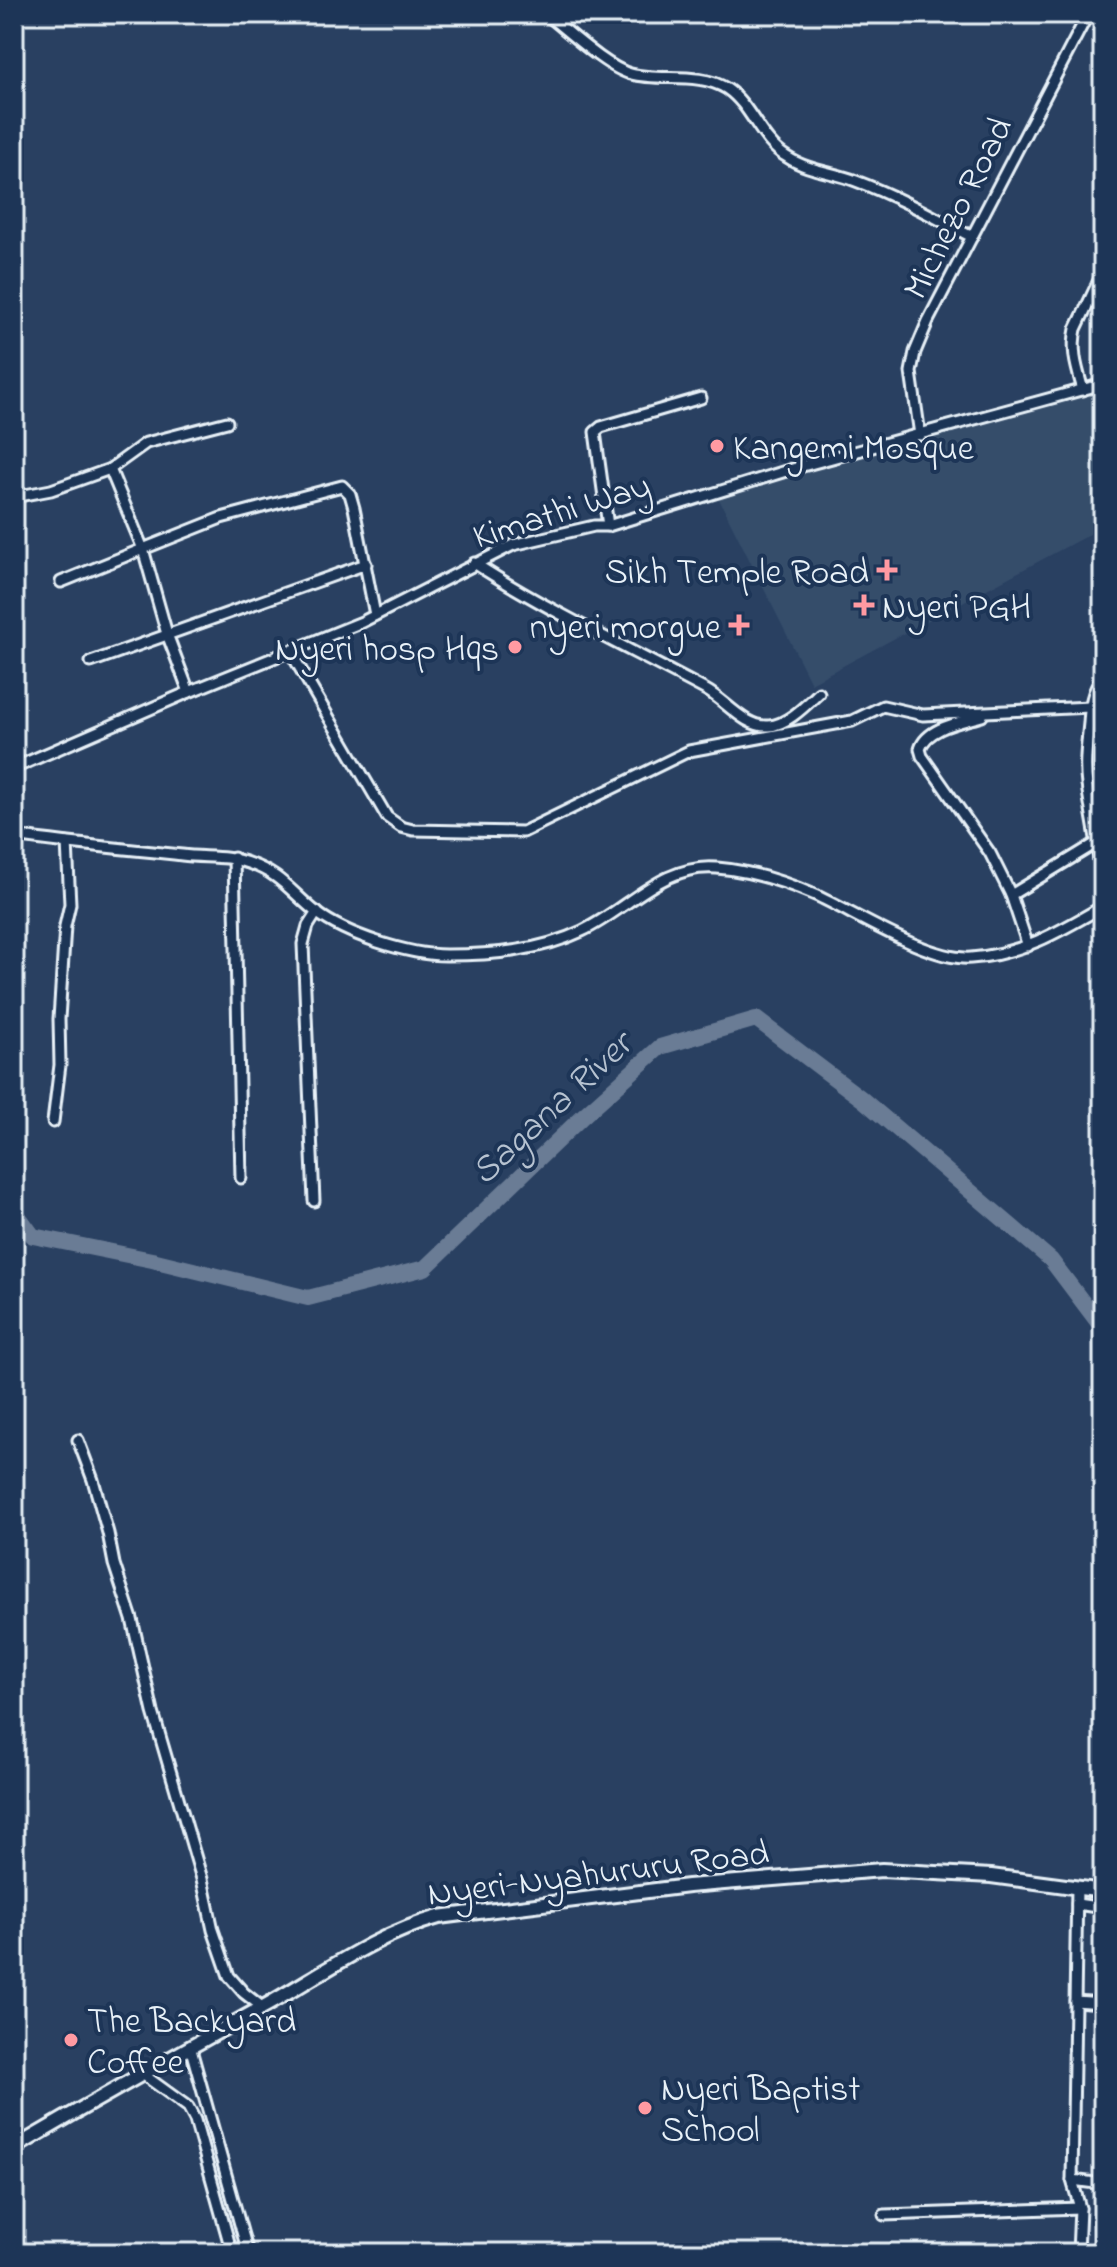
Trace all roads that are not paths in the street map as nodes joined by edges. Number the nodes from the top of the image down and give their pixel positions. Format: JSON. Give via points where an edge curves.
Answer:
{"nodes":[{"id":1,"x":546,"y":14,"type":"edge"},
{"id":2,"x":1088,"y":14,"type":"edge"},
{"id":3,"x":972,"y":237,"type":"junction"},
{"id":4,"x":1103,"y":272,"type":"edge"},
{"id":5,"x":1103,"y":384,"type":"edge"},
{"id":6,"x":1083,"y":390,"type":"junction"},
{"id":7,"x":701,"y":398,"type":"dead end"},
{"id":8,"x":227,"y":422,"type":"dead end"},
{"id":9,"x":920,"y":435,"type":"junction"},
{"id":10,"x":110,"y":469,"type":"junction"},
{"id":11,"x":14,"y":497,"type":"edge"},
{"id":12,"x":608,"y":526,"type":"junction"},
{"id":13,"x":143,"y":549,"type":"junction"},
{"id":14,"x":474,"y":563,"type":"junction"},
{"id":15,"x":366,"y":564,"type":"junction"},
{"id":16,"x":61,"y":582,"type":"dead end"},
{"id":17,"x":375,"y":615,"type":"junction"},
{"id":18,"x":167,"y":634,"type":"junction"},
{"id":19,"x":290,"y":651,"type":"junction"},
{"id":20,"x":91,"y":662,"type":"dead end"},
{"id":21,"x":1103,"y":677,"type":"edge"},
{"id":22,"x":189,"y":692,"type":"junction"},
{"id":23,"x":819,"y":693,"type":"dead end"},
{"id":24,"x":1090,"y":707,"type":"junction"},
{"id":25,"x":1103,"y":709,"type":"edge"},
{"id":26,"x":992,"y":712,"type":"junction"},
{"id":27,"x":14,"y":768,"type":"edge"},
{"id":28,"x":14,"y":836,"type":"edge"},
{"id":29,"x":67,"y":843,"type":"junction"},
{"id":30,"x":1100,"y":844,"type":"edge"},
{"id":31,"x":234,"y":858,"type":"junction"},
{"id":32,"x":1011,"y":895,"type":"junction"},
{"id":33,"x":317,"y":912,"type":"junction"},
{"id":34,"x":1028,"y":946,"type":"junction"},
{"id":35,"x":53,"y":1122,"type":"dead end"},
{"id":36,"x":241,"y":1178,"type":"dead end"},
{"id":37,"x":314,"y":1201,"type":"dead end"},
{"id":38,"x":78,"y":1440,"type":"dead end"},
{"id":39,"x":1077,"y":1887,"type":"junction"},
{"id":40,"x":1103,"y":1891,"type":"edge"},
{"id":41,"x":1077,"y":1904,"type":"junction"},
{"id":42,"x":1103,"y":1908,"type":"edge"},
{"id":43,"x":1075,"y":2001,"type":"junction"},
{"id":44,"x":1103,"y":2003,"type":"edge"},
{"id":45,"x":262,"y":2007,"type":"junction"},
{"id":46,"x":190,"y":2046,"type":"junction"},
{"id":47,"x":141,"y":2073,"type":"junction"},
{"id":48,"x":14,"y":2148,"type":"edge"},
{"id":49,"x":1072,"y":2180,"type":"junction"},
{"id":50,"x":1103,"y":2184,"type":"edge"},
{"id":51,"x":1080,"y":2208,"type":"junction"},
{"id":52,"x":884,"y":2215,"type":"dead end"},
{"id":53,"x":232,"y":2253,"type":"edge"},
{"id":54,"x":248,"y":2253,"type":"edge"},
{"id":55,"x":1078,"y":2253,"type":"edge"}],
"edges":[{"from":1,"to":3,"type":"street","via":[[623,71],[701,80],[726,89],[785,157],[857,181]]},
{"from":2,"to":3,"type":"street","name":"Michezo Road"},
{"from":3,"to":9,"type":"street","name":"Michezo Road","via":[[912,362]]},
{"from":4,"to":6,"type":"street","via":[[1074,339],[1073,358]]},
{"from":5,"to":6,"type":"street","name":"Kimathi Way"},
{"from":6,"to":9,"type":"street","name":"Kimathi Way"},
{"from":7,"to":12,"type":"street","via":[[595,432]]},
{"from":8,"to":10,"type":"street","via":[[146,443]]},
{"from":9,"to":12,"type":"street","name":"Kimathi Way"},
{"from":10,"to":11,"type":"street"},
{"from":10,"to":13,"type":"street"},
{"from":12,"to":14,"type":"street","name":"Kimathi Way","via":[[513,545]]},
{"from":13,"to":15,"type":"street","via":[[221,518],[342,486],[350,494]]},
{"from":13,"to":16,"type":"street"},
{"from":13,"to":18,"type":"street"},
{"from":14,"to":17,"type":"street","name":"Kimathi Way"},
{"from":14,"to":23,"type":"street","via":[[715,695],[752,723],[770,727]]},
{"from":15,"to":17,"type":"street"},
{"from":15,"to":18,"type":"street"},
{"from":17,"to":19,"type":"street","name":"Kimathi Way"},
{"from":18,"to":20,"type":"street"},
{"from":18,"to":22,"type":"street"},
{"from":19,"to":22,"type":"street","name":"Kimathi Way"},
{"from":19,"to":26,"type":"street","via":[[387,817],[413,830],[523,832],[689,751],[852,721],[883,706],[923,715]]},
{"from":21,"to":24,"type":"street"},
{"from":22,"to":27,"type":"street","name":"Kimathi Way"},
{"from":24,"to":25,"type":"street"},
{"from":24,"to":26,"type":"street"},
{"from":24,"to":30,"type":"street","via":[[1086,783]]},
{"from":26,"to":32,"type":"street","via":[[937,731],[920,749],[990,853]]},
{"from":28,"to":29,"type":"street"},
{"from":29,"to":31,"type":"street"},
{"from":29,"to":35,"type":"street","via":[[70,904]]},
{"from":30,"to":32,"type":"street"},
{"from":30,"to":34,"type":"street","via":[[1100,908]]},
{"from":31,"to":33,"type":"street","via":[[276,875]]},
{"from":31,"to":36,"type":"street"},
{"from":32,"to":34,"type":"street"},
{"from":33,"to":34,"type":"street","via":[[331,923],[414,952],[522,950],[599,922],[658,882],[711,867],[754,872],[956,957]]},
{"from":33,"to":37,"type":"street","via":[[303,944]]},
{"from":38,"to":45,"type":"street","via":[[132,1619],[213,1930],[229,1976]]},
{"from":39,"to":40,"type":"main road","name":"Nyeri-Nyahururu Road"},
{"from":39,"to":41,"type":"street"},
{"from":39,"to":45,"type":"main road","name":"Nyeri-Nyahururu Road","via":[[882,1870],[688,1886],[439,1917],[400,1930]]},
{"from":41,"to":42,"type":"street"},
{"from":41,"to":43,"type":"street"},
{"from":43,"to":44,"type":"street"},
{"from":43,"to":49,"type":"street"},
{"from":45,"to":46,"type":"main road","name":"Nyeri-Nyahururu Road"},
{"from":46,"to":47,"type":"main road","name":"Nyeri-Nyahururu Road"},
{"from":46,"to":54,"type":"street"},
{"from":47,"to":48,"type":"main road","name":"Nyeri-Nyahururu Road"},
{"from":47,"to":53,"type":"street","via":[[188,2107],[195,2120]]},
{"from":49,"to":50,"type":"street"},
{"from":49,"to":51,"type":"street"},
{"from":51,"to":52,"type":"street"},
{"from":51,"to":55,"type":"street"}]}
